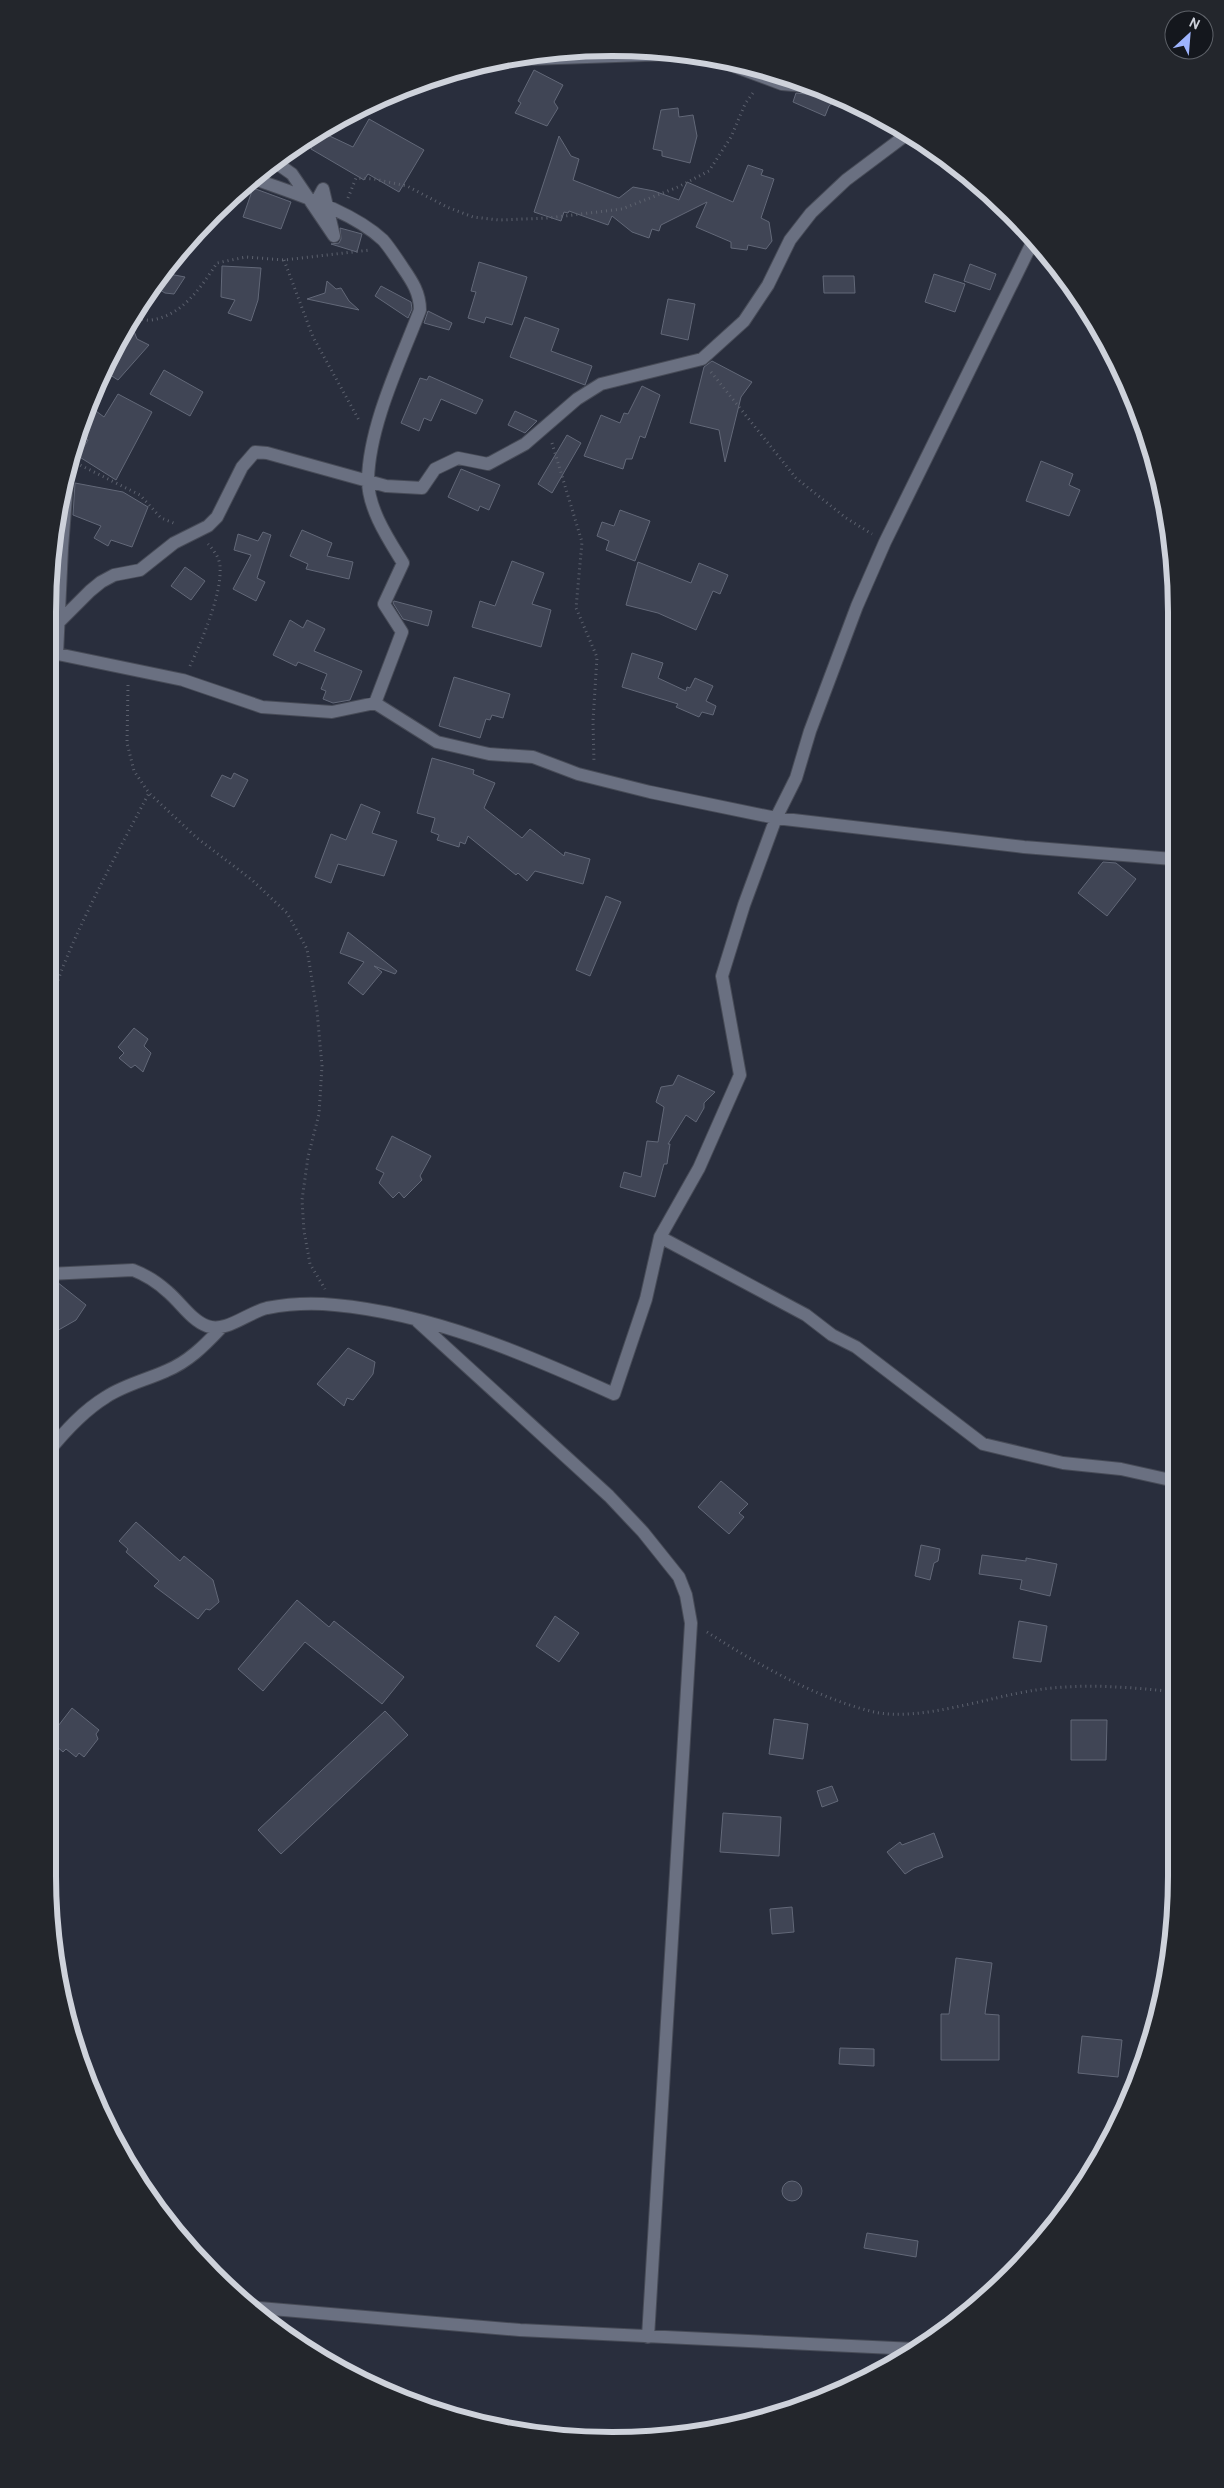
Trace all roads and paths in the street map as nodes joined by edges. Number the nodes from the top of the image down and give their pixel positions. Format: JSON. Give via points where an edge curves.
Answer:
{"nodes":[{"id":1,"x":757,"y":75,"type":"edge"},
{"id":2,"x":764,"y":78,"type":"junction"},
{"id":3,"x":786,"y":84,"type":"edge"},
{"id":4,"x":902,"y":139,"type":"edge"},
{"id":5,"x":281,"y":166,"type":"edge"},
{"id":6,"x":261,"y":181,"type":"edge"},
{"id":7,"x":316,"y":202,"type":"junction"},
{"id":8,"x":346,"y":203,"type":"dead end"},
{"id":9,"x":1030,"y":246,"type":"edge"},
{"id":10,"x":388,"y":247,"type":"junction"},
{"id":11,"x":284,"y":260,"type":"junction"},
{"id":12,"x":140,"y":319,"type":"edge"},
{"id":13,"x":702,"y":359,"type":"junction"},
{"id":14,"x":547,"y":425,"type":"junction"},
{"id":15,"x":374,"y":444,"type":"junction"},
{"id":16,"x":76,"y":464,"type":"edge"},
{"id":17,"x":368,"y":481,"type":"junction"},
{"id":18,"x":64,"y":521,"type":"edge"},
{"id":19,"x":198,"y":533,"type":"junction"},
{"id":20,"x":885,"y":542,"type":"junction"},
{"id":21,"x":60,"y":621,"type":"junction"},
{"id":22,"x":56,"y":637,"type":"edge"},
{"id":23,"x":56,"y":654,"type":"edge"},
{"id":24,"x":129,"y":670,"type":"junction"},
{"id":25,"x":183,"y":680,"type":"junction"},
{"id":26,"x":375,"y":703,"type":"junction"},
{"id":27,"x":594,"y":778,"type":"junction"},
{"id":28,"x":149,"y":793,"type":"junction"},
{"id":29,"x":776,"y":818,"type":"junction"},
{"id":30,"x":1168,"y":859,"type":"edge"},
{"id":31,"x":56,"y":987,"type":"edge"},
{"id":32,"x":660,"y":1237,"type":"junction"},
{"id":33,"x":56,"y":1274,"type":"edge"},
{"id":34,"x":334,"y":1305,"type":"junction"},
{"id":35,"x":413,"y":1317,"type":"junction"},
{"id":36,"x":220,"y":1329,"type":"junction"},
{"id":37,"x":56,"y":1443,"type":"edge"},
{"id":38,"x":1168,"y":1479,"type":"edge"},
{"id":39,"x":691,"y":1622,"type":"junction"},
{"id":40,"x":1168,"y":1691,"type":"edge"},
{"id":41,"x":263,"y":2308,"type":"edge"},
{"id":42,"x":648,"y":2337,"type":"junction"},
{"id":43,"x":904,"y":2348,"type":"edge"}],
"edges":[{"from":1,"to":2,"type":"street"},
{"from":2,"to":3,"type":"street"},
{"from":2,"to":8,"type":"path","via":[[745,104],[731,137],[709,171],[622,209],[548,218],[499,220],[473,217],[407,186],[374,178],[356,178]]},
{"from":4,"to":13,"type":"street","via":[[846,180],[811,213],[790,240],[768,285],[744,321]]},
{"from":5,"to":7,"type":"street","via":[[292,174],[334,236],[323,189]]},
{"from":6,"to":7,"type":"street"},
{"from":7,"to":10,"type":"street","via":[[358,222]]},
{"from":9,"to":20,"type":"street"},
{"from":10,"to":11,"type":"path"},
{"from":10,"to":15,"type":"street","via":[[413,282],[420,310],[384,403]]},
{"from":11,"to":12,"type":"path","via":[[246,257],[217,262],[198,292],[178,309],[151,321]]},
{"from":11,"to":15,"type":"path","via":[[313,336]]},
{"from":13,"to":14,"type":"street","via":[[601,384],[577,399]]},
{"from":13,"to":20,"type":"path","via":[[796,478],[846,518]]},
{"from":14,"to":17,"type":"street","via":[[525,444],[488,464],[458,458],[435,469],[422,488],[386,486]]},
{"from":14,"to":27,"type":"path","via":[[582,542],[576,608],[597,657]]},
{"from":15,"to":17,"type":"street"},
{"from":16,"to":19,"type":"path","via":[[140,495],[161,518]]},
{"from":17,"to":19,"type":"street","via":[[255,452],[242,467],[217,517]]},
{"from":17,"to":26,"type":"street","via":[[378,523],[403,563],[384,604],[402,632]]},
{"from":18,"to":21,"type":"street"},
{"from":19,"to":21,"type":"street","via":[[174,543],[140,570],[114,575],[101,582]]},
{"from":19,"to":25,"type":"path","via":[[214,551],[220,567],[204,637]]},
{"from":20,"to":29,"type":"street","via":[[846,633],[796,778]]},
{"from":21,"to":22,"type":"street"},
{"from":23,"to":24,"type":"street"},
{"from":24,"to":25,"type":"street"},
{"from":24,"to":28,"type":"path","via":[[127,743],[134,771]]},
{"from":25,"to":26,"type":"street","via":[[262,707],[332,712]]},
{"from":26,"to":27,"type":"street","via":[[437,742],[489,754],[533,756]]},
{"from":27,"to":29,"type":"street"},
{"from":28,"to":31,"type":"path"},
{"from":28,"to":34,"type":"path","via":[[287,913],[307,949],[322,1066],[319,1114],[302,1200],[304,1231],[310,1264]]},
{"from":29,"to":30,"type":"street","via":[[1024,847]]},
{"from":29,"to":32,"type":"street","via":[[722,976],[740,1075],[699,1168]]},
{"from":32,"to":35,"type":"street","via":[[646,1299],[614,1394],[548,1364]]},
{"from":32,"to":38,"type":"street","via":[[806,1315],[832,1335],[856,1347],[983,1444],[1063,1462],[1121,1469]]},
{"from":33,"to":36,"type":"street","via":[[132,1270],[146,1275],[206,1326]]},
{"from":34,"to":35,"type":"street"},
{"from":34,"to":36,"type":"street","via":[[268,1308]]},
{"from":35,"to":39,"type":"street","via":[[609,1496],[643,1532],[678,1577],[686,1595]]},
{"from":36,"to":37,"type":"street","via":[[185,1361],[106,1396],[74,1422]]},
{"from":39,"to":40,"type":"path","via":[[786,1678],[875,1712],[914,1714],[1037,1690],[1096,1685]]},
{"from":39,"to":42,"type":"street"},
{"from":41,"to":42,"type":"street","via":[[520,2330]]},
{"from":42,"to":43,"type":"street"}]}
